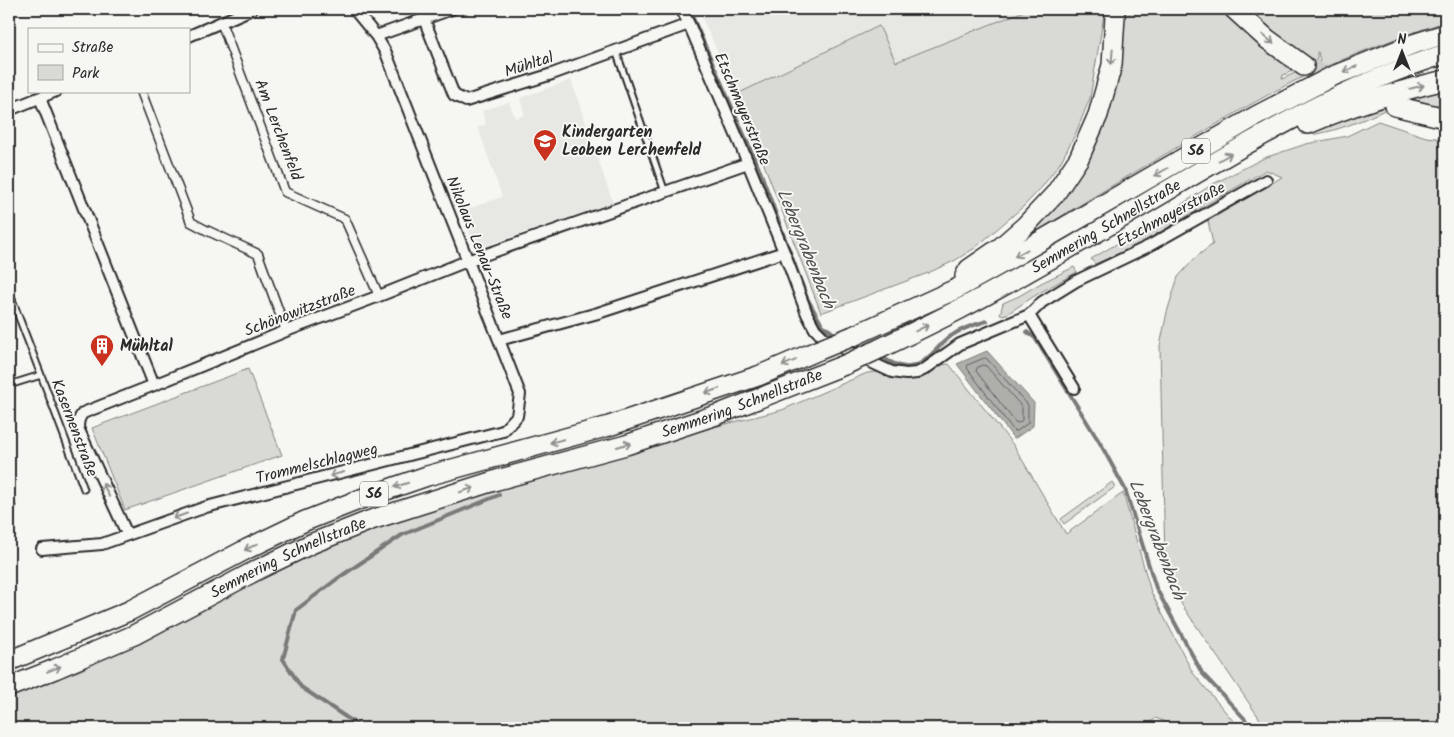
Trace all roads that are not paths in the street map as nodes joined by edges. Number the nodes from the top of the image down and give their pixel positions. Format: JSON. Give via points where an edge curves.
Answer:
{"nodes":[{"id":1,"x":252,"y":9,"type":"edge"},
{"id":2,"x":354,"y":9,"type":"edge"},
{"id":3,"x":452,"y":9,"type":"edge"},
{"id":4,"x":681,"y":9,"type":"edge"},
{"id":5,"x":1114,"y":9,"type":"edge"},
{"id":6,"x":1234,"y":9,"type":"edge"},
{"id":7,"x":424,"y":19,"type":"junction"},
{"id":8,"x":221,"y":22,"type":"junction"},
{"id":9,"x":689,"y":24,"type":"junction"},
{"id":10,"x":1445,"y":34,"type":"edge"},
{"id":11,"x":190,"y":36,"type":"edge"},
{"id":12,"x":376,"y":36,"type":"junction"},
{"id":13,"x":616,"y":51,"type":"junction"},
{"id":14,"x":1445,"y":54,"type":"edge"},
{"id":15,"x":1304,"y":66,"type":"tunnel mouth"},
{"id":16,"x":1445,"y":80,"type":"edge"},
{"id":17,"x":54,"y":92,"type":"edge"},
{"id":18,"x":141,"y":92,"type":"edge"},
{"id":19,"x":40,"y":98,"type":"junction"},
{"id":20,"x":1395,"y":106,"type":"dead end"},
{"id":21,"x":9,"y":110,"type":"edge"},
{"id":22,"x":1445,"y":118,"type":"edge"},
{"id":23,"x":1270,"y":130,"type":"junction"},
{"id":24,"x":748,"y":164,"type":"junction"},
{"id":25,"x":1266,"y":180,"type":"dead end"},
{"id":26,"x":665,"y":192,"type":"junction"},
{"id":27,"x":784,"y":252,"type":"junction"},
{"id":28,"x":467,"y":261,"type":"junction"},
{"id":29,"x":956,"y":288,"type":"junction"},
{"id":30,"x":10,"y":294,"type":"dead end"},
{"id":31,"x":379,"y":296,"type":"junction"},
{"id":32,"x":1029,"y":316,"type":"junction"},
{"id":33,"x":286,"y":331,"type":"junction"},
{"id":34,"x":499,"y":340,"type":"junction"},
{"id":35,"x":40,"y":375,"type":"junction"},
{"id":36,"x":9,"y":385,"type":"edge"},
{"id":37,"x":154,"y":385,"type":"junction"},
{"id":38,"x":1074,"y":388,"type":"dead end"},
{"id":39,"x":84,"y":489,"type":"dead end"},
{"id":40,"x":9,"y":498,"type":"edge"},
{"id":41,"x":12,"y":506,"type":"dead end"},
{"id":42,"x":127,"y":534,"type":"junction"},
{"id":43,"x":42,"y":549,"type":"dead end"},
{"id":44,"x":9,"y":661,"type":"edge"},
{"id":45,"x":9,"y":687,"type":"edge"}],
"edges":[{"from":1,"to":8,"type":"street"},
{"from":2,"to":12,"type":"street","name":"Nikolaus Lenau-Straße"},
{"from":3,"to":7,"type":"street"},
{"from":4,"to":9,"type":"street","name":"Etschmayerstraße"},
{"from":5,"to":29,"type":"highway","one_way":true,"via":[[1112,65],[1098,116],[1079,158],[1055,194],[1025,226],[969,269]]},
{"from":6,"to":15,"type":"highway","one_way":true},
{"from":7,"to":12,"type":"street"},
{"from":7,"to":13,"type":"street","name":"Mühltal","via":[[454,95],[466,101]]},
{"from":8,"to":11,"type":"street"},
{"from":8,"to":31,"type":"street","name":"Am Lerchenfeld","via":[[285,192],[345,219]]},
{"from":9,"to":13,"type":"street","name":"Mühltal"},
{"from":9,"to":24,"type":"street","name":"Etschmayerstraße"},
{"from":10,"to":29,"type":"highway","name":"Semmering Schnellstraße","number":"S6","one_way":true,"via":[[1333,76]]},
{"from":12,"to":28,"type":"street","name":"Nikolaus Lenau-Straße","via":[[386,53]]},
{"from":13,"to":26,"type":"lane"},
{"from":14,"to":23,"type":"highway","name":"Semmering Schnellstraße","number":"S6","via":[[1342,94]]},
{"from":23,"to":16,"type":"highway","one_way":true,"via":[[1300,127],[1394,93]]},
{"from":17,"to":19,"type":"street"},
{"from":18,"to":33,"type":"street","via":[[191,222],[258,254]]},
{"from":19,"to":21,"type":"street"},
{"from":19,"to":37,"type":"street"},
{"from":20,"to":22,"type":"highway"},
{"from":45,"to":23,"type":"highway","name":"Semmering Schnellstraße","number":"S6","one_way":true,"bridge":true,"via":[[134,635],[277,560],[371,520],[497,480],[626,445],[718,414],[847,364],[960,309]]},
{"from":24,"to":26,"type":"street","name":"Schönowitzstraße"},
{"from":24,"to":27,"type":"street","name":"Etschmayerstraße"},
{"from":25,"to":32,"type":"street","name":"Etschmayerstraße","via":[[1150,246],[1067,286],[1042,302]]},
{"from":26,"to":28,"type":"street","name":"Schönowitzstraße"},
{"from":27,"to":32,"type":"street","name":"Etschmayerstraße","via":[[807,314],[819,334],[892,372],[906,374],[925,369],[960,344]]},
{"from":27,"to":34,"type":"street","name":"Nikolaus Lenau-Straße","via":[[598,313]]},
{"from":28,"to":31,"type":"street","name":"Schönowitzstraße"},
{"from":28,"to":34,"type":"street","name":"Nikolaus Lenau-Straße"},
{"from":29,"to":44,"type":"highway","name":"Semmering Schnellstraße","number":"S6","one_way":true,"bridge":true,"via":[[758,376],[609,426],[427,476],[305,521],[129,611]]},
{"from":30,"to":35,"type":"lane","name":"Kasernenstraße"},
{"from":31,"to":33,"type":"street","name":"Schönowitzstraße"},
{"from":32,"to":38,"type":"street"},
{"from":33,"to":37,"type":"street","name":"Schönowitzstraße"},
{"from":34,"to":42,"type":"street","name":"Trommelschlagweg","one_way":true,"via":[[520,394],[517,416],[503,431],[206,507]]},
{"from":35,"to":36,"type":"lane","name":"Kasernenstraße"},
{"from":35,"to":39,"type":"lane","name":"Kasernenstraße"},
{"from":42,"to":37,"type":"street","name":"Schönowitzstraße","one_way":true,"via":[[78,422],[83,413]]},
{"from":40,"to":41,"type":"lane"},
{"from":42,"to":43,"type":"street","name":"Trommelschlagweg","via":[[102,544]]}]}
